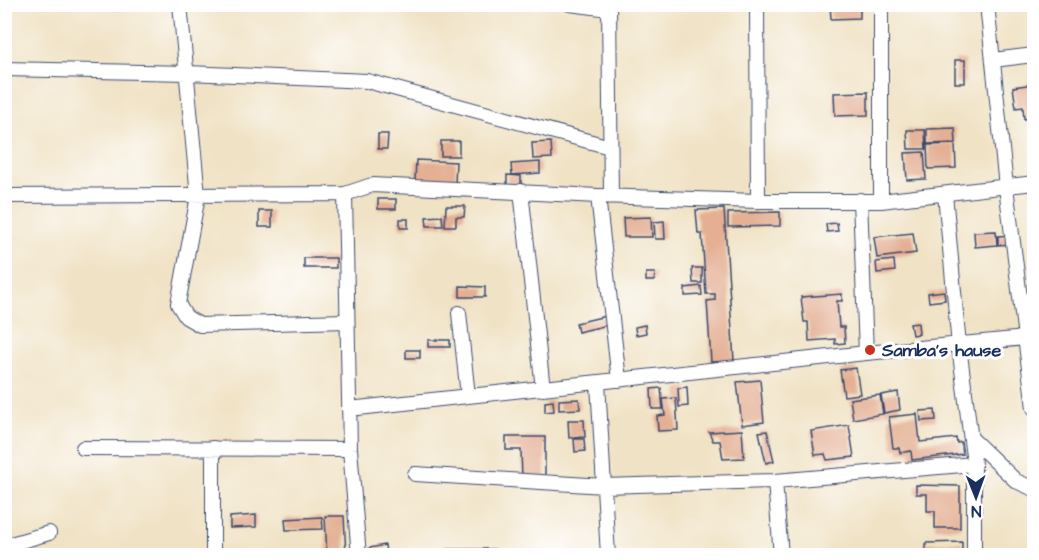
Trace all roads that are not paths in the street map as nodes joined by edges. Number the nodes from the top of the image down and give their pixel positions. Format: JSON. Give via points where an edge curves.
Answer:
{"nodes":[{"id":1,"x":180,"y":4,"type":"edge"},
{"id":2,"x":570,"y":4,"type":"edge"},
{"id":3,"x":757,"y":4,"type":"edge"},
{"id":4,"x":881,"y":4,"type":"edge"},
{"id":5,"x":987,"y":4,"type":"edge"},
{"id":6,"x":609,"y":7,"type":"edge"},
{"id":7,"x":1035,"y":55,"type":"edge"},
{"id":8,"x":993,"y":60,"type":"junction"},
{"id":9,"x":4,"y":69,"type":"edge"},
{"id":10,"x":188,"y":73,"type":"junction"},
{"id":11,"x":610,"y":147,"type":"junction"},
{"id":12,"x":1035,"y":183,"type":"edge"},
{"id":13,"x":1006,"y":187,"type":"junction"},
{"id":14,"x":520,"y":191,"type":"junction"},
{"id":15,"x":345,"y":194,"type":"junction"},
{"id":16,"x":945,"y":194,"type":"junction"},
{"id":17,"x":4,"y":196,"type":"edge"},
{"id":18,"x":198,"y":196,"type":"junction"},
{"id":19,"x":604,"y":196,"type":"junction"},
{"id":20,"x":860,"y":200,"type":"junction"},
{"id":21,"x":758,"y":201,"type":"junction"},
{"id":22,"x":881,"y":201,"type":"junction"},
{"id":23,"x":459,"y":313,"type":"dead end"},
{"id":24,"x":346,"y":321,"type":"junction"},
{"id":25,"x":1026,"y":338,"type":"junction"},
{"id":26,"x":959,"y":346,"type":"junction"},
{"id":27,"x":866,"y":353,"type":"junction"},
{"id":28,"x":1032,"y":366,"type":"edge"},
{"id":29,"x":619,"y":380,"type":"junction"},
{"id":30,"x":598,"y":383,"type":"junction"},
{"id":31,"x":543,"y":389,"type":"junction"},
{"id":32,"x":468,"y":396,"type":"junction"},
{"id":33,"x":1035,"y":408,"type":"edge"},
{"id":34,"x":349,"y":409,"type":"junction"},
{"id":35,"x":971,"y":438,"type":"junction"},
{"id":36,"x":83,"y":448,"type":"dead end"},
{"id":37,"x":213,"y":448,"type":"junction"},
{"id":38,"x":350,"y":449,"type":"junction"},
{"id":39,"x":974,"y":464,"type":"junction"},
{"id":40,"x":415,"y":474,"type":"dead end"},
{"id":41,"x":775,"y":481,"type":"junction"},
{"id":42,"x":604,"y":486,"type":"junction"},
{"id":43,"x":1035,"y":489,"type":"edge"},
{"id":44,"x":49,"y":533,"type":"dead end"},
{"id":45,"x":4,"y":546,"type":"edge"},
{"id":46,"x":213,"y":555,"type":"edge"},
{"id":47,"x":359,"y":555,"type":"edge"},
{"id":48,"x":609,"y":555,"type":"edge"},
{"id":49,"x":781,"y":555,"type":"edge"},
{"id":50,"x":974,"y":555,"type":"edge"}],
"edges":[{"from":1,"to":10,"type":"street"},
{"from":2,"to":6,"type":"street"},
{"from":3,"to":21,"type":"street"},
{"from":4,"to":22,"type":"street"},
{"from":5,"to":8,"type":"street"},
{"from":6,"to":11,"type":"street"},
{"from":7,"to":8,"type":"street"},
{"from":8,"to":13,"type":"street"},
{"from":9,"to":10,"type":"street"},
{"from":10,"to":11,"type":"street","via":[[367,81]]},
{"from":10,"to":18,"type":"street"},
{"from":11,"to":19,"type":"street"},
{"from":12,"to":13,"type":"street"},
{"from":13,"to":16,"type":"street"},
{"from":13,"to":25,"type":"street"},
{"from":14,"to":15,"type":"street","via":[[372,185]]},
{"from":14,"to":19,"type":"street"},
{"from":14,"to":31,"type":"street"},
{"from":15,"to":18,"type":"street"},
{"from":15,"to":24,"type":"street"},
{"from":16,"to":22,"type":"street"},
{"from":16,"to":26,"type":"street"},
{"from":17,"to":18,"type":"street"},
{"from":18,"to":24,"type":"street","via":[[178,304],[186,317],[200,325]]},
{"from":19,"to":21,"type":"street"},
{"from":19,"to":29,"type":"street"},
{"from":20,"to":21,"type":"street"},
{"from":20,"to":22,"type":"street"},
{"from":20,"to":27,"type":"street"},
{"from":23,"to":32,"type":"street"},
{"from":24,"to":34,"type":"street"},
{"from":25,"to":26,"type":"street"},
{"from":25,"to":28,"type":"street"},
{"from":26,"to":27,"type":"street"},
{"from":26,"to":35,"type":"street"},
{"from":27,"to":29,"type":"street"},
{"from":28,"to":33,"type":"street"},
{"from":29,"to":30,"type":"street"},
{"from":30,"to":31,"type":"street"},
{"from":30,"to":42,"type":"street"},
{"from":31,"to":32,"type":"street"},
{"from":32,"to":34,"type":"street"},
{"from":34,"to":38,"type":"street"},
{"from":35,"to":39,"type":"street"},
{"from":35,"to":43,"type":"street","via":[[1016,481]]},
{"from":36,"to":37,"type":"street"},
{"from":37,"to":38,"type":"street"},
{"from":37,"to":46,"type":"street"},
{"from":38,"to":47,"type":"street"},
{"from":39,"to":41,"type":"street"},
{"from":39,"to":50,"type":"street"},
{"from":40,"to":42,"type":"street"},
{"from":41,"to":42,"type":"street"},
{"from":41,"to":49,"type":"street"},
{"from":42,"to":48,"type":"street"},
{"from":44,"to":45,"type":"street"}]}
